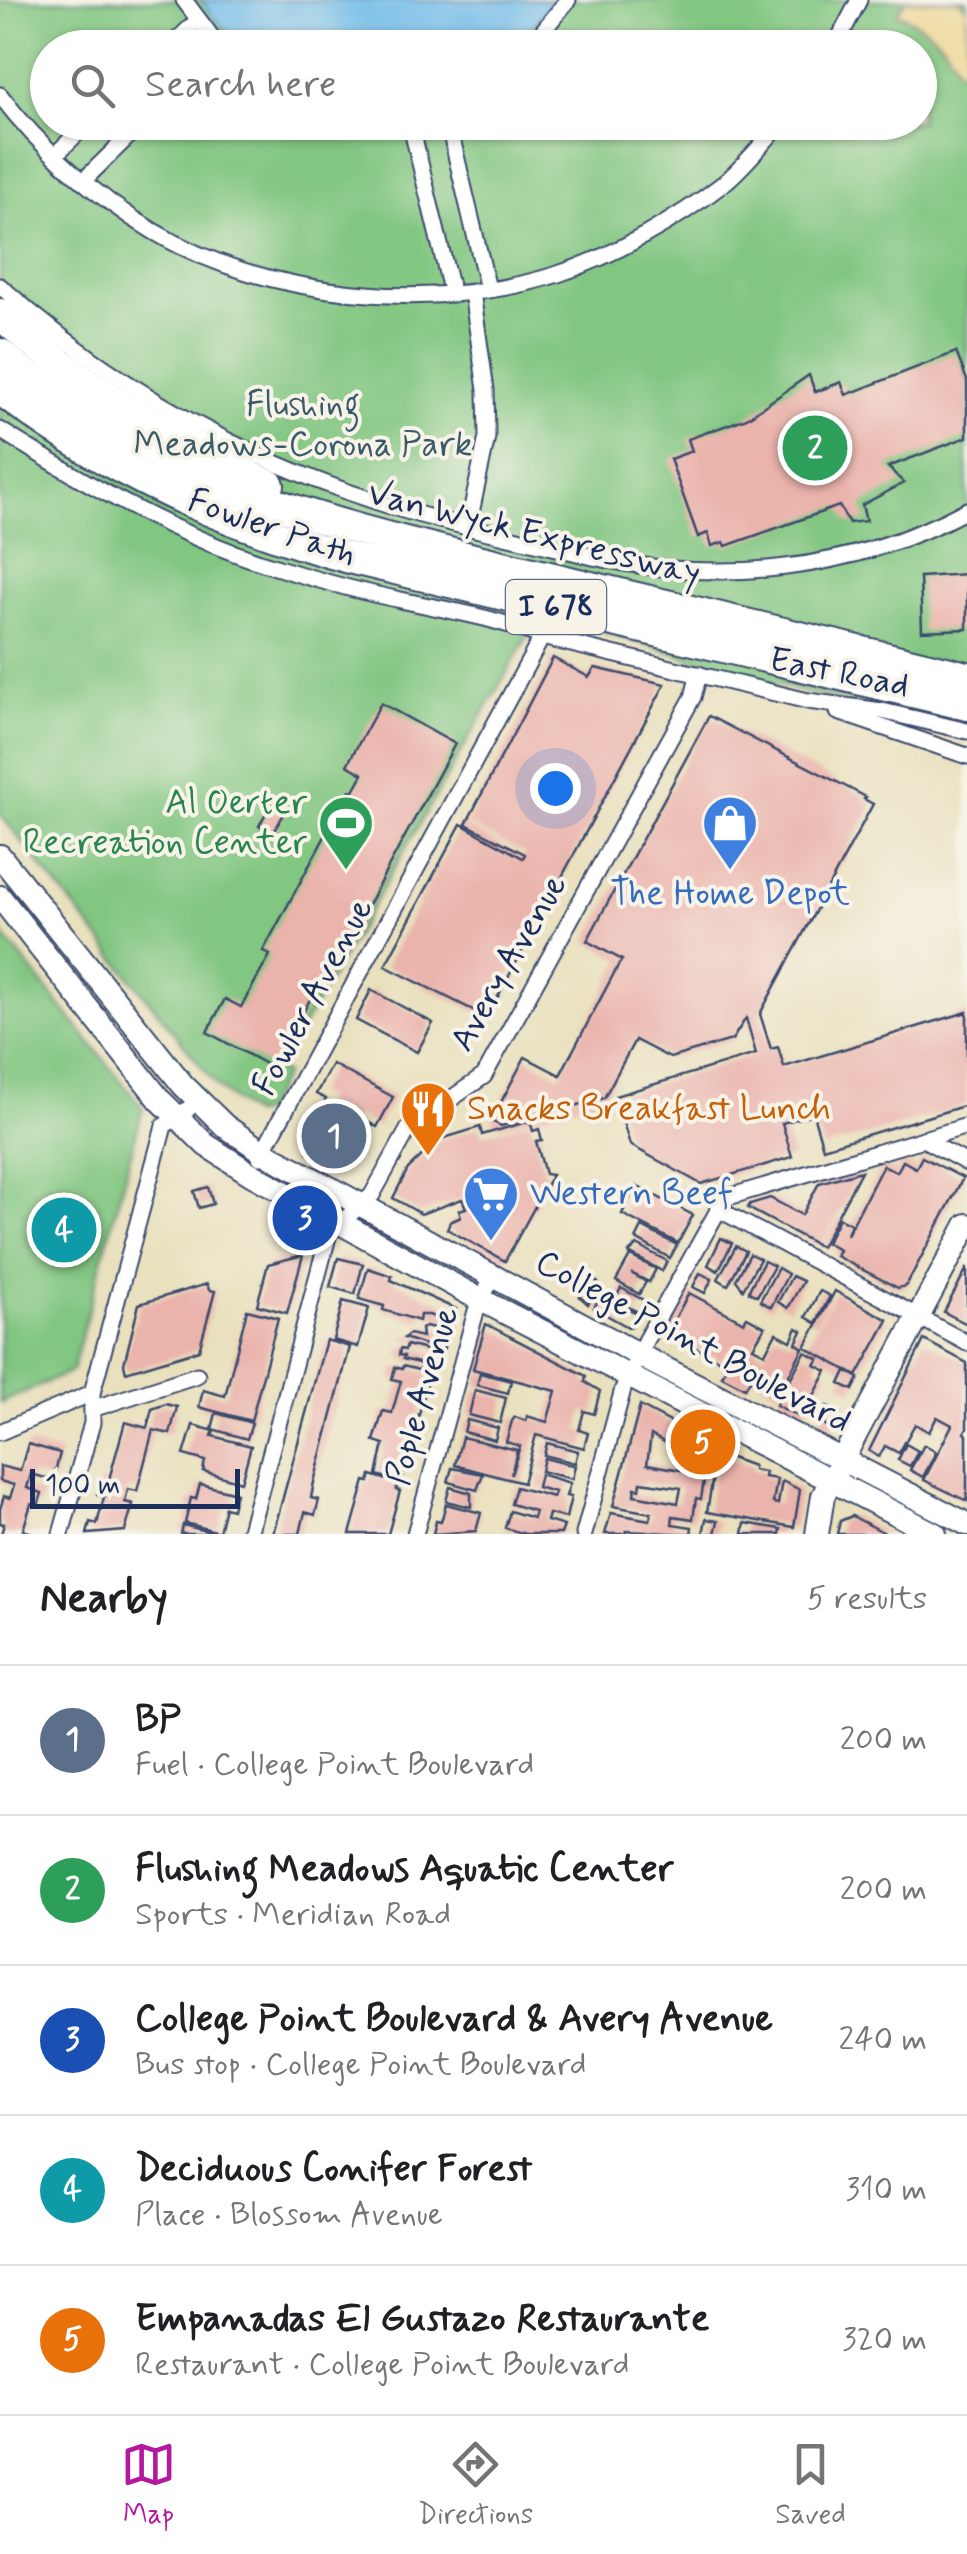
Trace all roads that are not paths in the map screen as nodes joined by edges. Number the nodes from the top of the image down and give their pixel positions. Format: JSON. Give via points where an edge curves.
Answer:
{"nodes":[{"id":1,"x":184,"y":0,"type":"edge"},
{"id":2,"x":568,"y":0,"type":"edge"},
{"id":3,"x":859,"y":0,"type":"edge"},
{"id":4,"x":198,"y":20,"type":"junction"},
{"id":5,"x":187,"y":30,"type":"edge"},
{"id":6,"x":206,"y":30,"type":"edge"},
{"id":7,"x":544,"y":30,"type":"edge"},
{"id":8,"x":843,"y":30,"type":"edge"},
{"id":9,"x":0,"y":96,"type":"edge"},
{"id":10,"x":30,"y":127,"type":"edge"},
{"id":11,"x":42,"y":140,"type":"edge"},
{"id":12,"x":70,"y":140,"type":"edge"},
{"id":13,"x":125,"y":140,"type":"edge"},
{"id":14,"x":414,"y":140,"type":"edge"},
{"id":15,"x":451,"y":140,"type":"edge"},
{"id":16,"x":765,"y":140,"type":"edge"},
{"id":17,"x":56,"y":154,"type":"junction"},
{"id":18,"x":83,"y":181,"type":"junction"},
{"id":19,"x":0,"y":286,"type":"edge"},
{"id":20,"x":480,"y":290,"type":"junction"},
{"id":21,"x":452,"y":294,"type":"junction"},
{"id":22,"x":0,"y":314,"type":"edge"},
{"id":23,"x":0,"y":354,"type":"edge"},
{"id":24,"x":0,"y":389,"type":"edge"},
{"id":25,"x":0,"y":414,"type":"edge"},
{"id":26,"x":0,"y":430,"type":"edge"},
{"id":27,"x":154,"y":485,"type":"junction"},
{"id":28,"x":967,"y":510,"type":"edge"},
{"id":29,"x":468,"y":527,"type":"junction"},
{"id":30,"x":410,"y":544,"type":"junction"},
{"id":31,"x":542,"y":637,"type":"junction"},
{"id":32,"x":699,"y":674,"type":"junction"},
{"id":33,"x":967,"y":676,"type":"edge"},
{"id":34,"x":808,"y":701,"type":"junction"},
{"id":35,"x":967,"y":704,"type":"edge"},
{"id":36,"x":967,"y":731,"type":"edge"},
{"id":37,"x":967,"y":756,"type":"edge"},
{"id":38,"x":0,"y":856,"type":"edge"},
{"id":39,"x":0,"y":896,"type":"edge"},
{"id":40,"x":199,"y":1101,"type":"junction"},
{"id":41,"x":176,"y":1118,"type":"junction"},
{"id":42,"x":967,"y":1126,"type":"edge"},
{"id":43,"x":923,"y":1139,"type":"junction"},
{"id":44,"x":263,"y":1152,"type":"junction"},
{"id":45,"x":967,"y":1163,"type":"edge"},
{"id":46,"x":251,"y":1174,"type":"junction"},
{"id":47,"x":361,"y":1205,"type":"junction"},
{"id":48,"x":718,"y":1209,"type":"junction"},
{"id":49,"x":340,"y":1224,"type":"junction"},
{"id":50,"x":967,"y":1225,"type":"edge"},
{"id":51,"x":493,"y":1276,"type":"junction"},
{"id":52,"x":481,"y":1300,"type":"junction"},
{"id":53,"x":918,"y":1317,"type":"junction"},
{"id":54,"x":967,"y":1343,"type":"edge"},
{"id":55,"x":639,"y":1354,"type":"junction"},
{"id":56,"x":197,"y":1374,"type":"dead end"},
{"id":57,"x":628,"y":1377,"type":"junction"},
{"id":58,"x":92,"y":1401,"type":"junction"},
{"id":59,"x":0,"y":1432,"type":"edge"},
{"id":60,"x":836,"y":1470,"type":"junction"},
{"id":61,"x":967,"y":1524,"type":"edge"},
{"id":62,"x":61,"y":1534,"type":"edge"},
{"id":63,"x":249,"y":1534,"type":"edge"},
{"id":64,"x":415,"y":1534,"type":"edge"},
{"id":65,"x":584,"y":1534,"type":"edge"},
{"id":66,"x":817,"y":1534,"type":"edge"},
{"id":67,"x":935,"y":1534,"type":"edge"}],
"edges":[{"from":1,"to":4,"type":"street"},
{"from":2,"to":7,"type":"street"},
{"from":3,"to":8,"type":"street"},
{"from":4,"to":5,"type":"street"},
{"from":4,"to":6,"type":"street"},
{"from":9,"to":10,"type":"street"},
{"from":11,"to":17,"type":"street"},
{"from":12,"to":17,"type":"street"},
{"from":13,"to":18,"type":"street"},
{"from":14,"to":21,"type":"street"},
{"from":15,"to":20,"type":"street"},
{"from":16,"to":20,"type":"street","via":[[725,182],[647,234],[558,274]]},
{"from":17,"to":18,"type":"street"},
{"from":18,"to":21,"type":"street","via":[[154,232],[250,272],[359,294]]},
{"from":19,"to":29,"type":"street","via":[[121,380],[244,450],[385,505]]},
{"from":20,"to":21,"type":"street"},
{"from":20,"to":29,"type":"street","via":[[488,424]]},
{"from":22,"to":30,"type":"highway","via":[[81,378],[167,433]]},
{"from":23,"to":30,"type":"highway","name":"Van Wyck Expressway","number":"I 678","via":[[84,415],[198,476],[284,509]]},
{"from":24,"to":27,"type":"highway","name":"Van Wyck Expressway","number":"I 678","via":[[69,438]]},
{"from":25,"to":27,"type":"highway","via":[[63,450]]},
{"from":26,"to":31,"type":"street","name":"Fowler Path","via":[[225,551],[367,592],[503,620]]},
{"from":27,"to":35,"type":"highway","name":"Van Wyck Expressway","number":"I 678","via":[[322,551]]},
{"from":28,"to":29,"type":"street","via":[[915,536],[837,560],[753,572],[627,565]]},
{"from":30,"to":33,"type":"highway","name":"Van Wyck Expressway","number":"I 678"},
{"from":31,"to":32,"type":"street","name":"Fowler Path"},
{"from":31,"to":44,"type":"street","name":"Fowler Avenue"},
{"from":32,"to":34,"type":"street","name":"East Road"},
{"from":32,"to":47,"type":"street","name":"Avery Avenue","via":[[693,697],[484,1076],[410,1128]]},
{"from":34,"to":36,"type":"street","name":"East Road"},
{"from":34,"to":37,"type":"street"},
{"from":38,"to":40,"type":"main road","name":"College Point Boulevard"},
{"from":39,"to":41,"type":"main road","name":"College Point Boulevard"},
{"from":40,"to":41,"type":"street"},
{"from":40,"to":44,"type":"main road","name":"College Point Boulevard"},
{"from":41,"to":46,"type":"main road","name":"College Point Boulevard"},
{"from":41,"to":58,"type":"street","via":[[164,1126]]},
{"from":42,"to":43,"type":"street"},
{"from":43,"to":45,"type":"street"},
{"from":43,"to":48,"type":"street","via":[[725,1198]]},
{"from":44,"to":46,"type":"street","name":"Fowler Avenue"},
{"from":44,"to":47,"type":"main road","name":"College Point Boulevard"},
{"from":46,"to":49,"type":"main road","name":"College Point Boulevard"},
{"from":47,"to":49,"type":"street","name":"Avery Avenue"},
{"from":47,"to":51,"type":"main road","name":"College Point Boulevard"},
{"from":48,"to":53,"type":"street"},
{"from":48,"to":55,"type":"street"},
{"from":49,"to":52,"type":"main road","name":"College Point Boulevard"},
{"from":49,"to":63,"type":"street","name":"Avery Avenue","via":[[330,1233]]},
{"from":50,"to":53,"type":"main road"},
{"from":51,"to":52,"type":"street","name":"Pople Avenue"},
{"from":51,"to":55,"type":"main road","name":"College Point Boulevard"},
{"from":52,"to":57,"type":"main road","name":"College Point Boulevard"},
{"from":52,"to":64,"type":"street","name":"Pople Avenue"},
{"from":53,"to":54,"type":"street"},
{"from":53,"to":60,"type":"main road"},
{"from":55,"to":57,"type":"street"},
{"from":55,"to":60,"type":"main road","name":"College Point Boulevard"},
{"from":56,"to":58,"type":"street"},
{"from":57,"to":60,"type":"main road","name":"College Point Boulevard"},
{"from":57,"to":65,"type":"street"},
{"from":58,"to":59,"type":"street"},
{"from":58,"to":62,"type":"street"},
{"from":60,"to":61,"type":"main road","name":"College Point Boulevard"},
{"from":60,"to":66,"type":"main road","via":[[823,1496]]},
{"from":60,"to":67,"type":"main road","name":"College Point Boulevard"}]}
